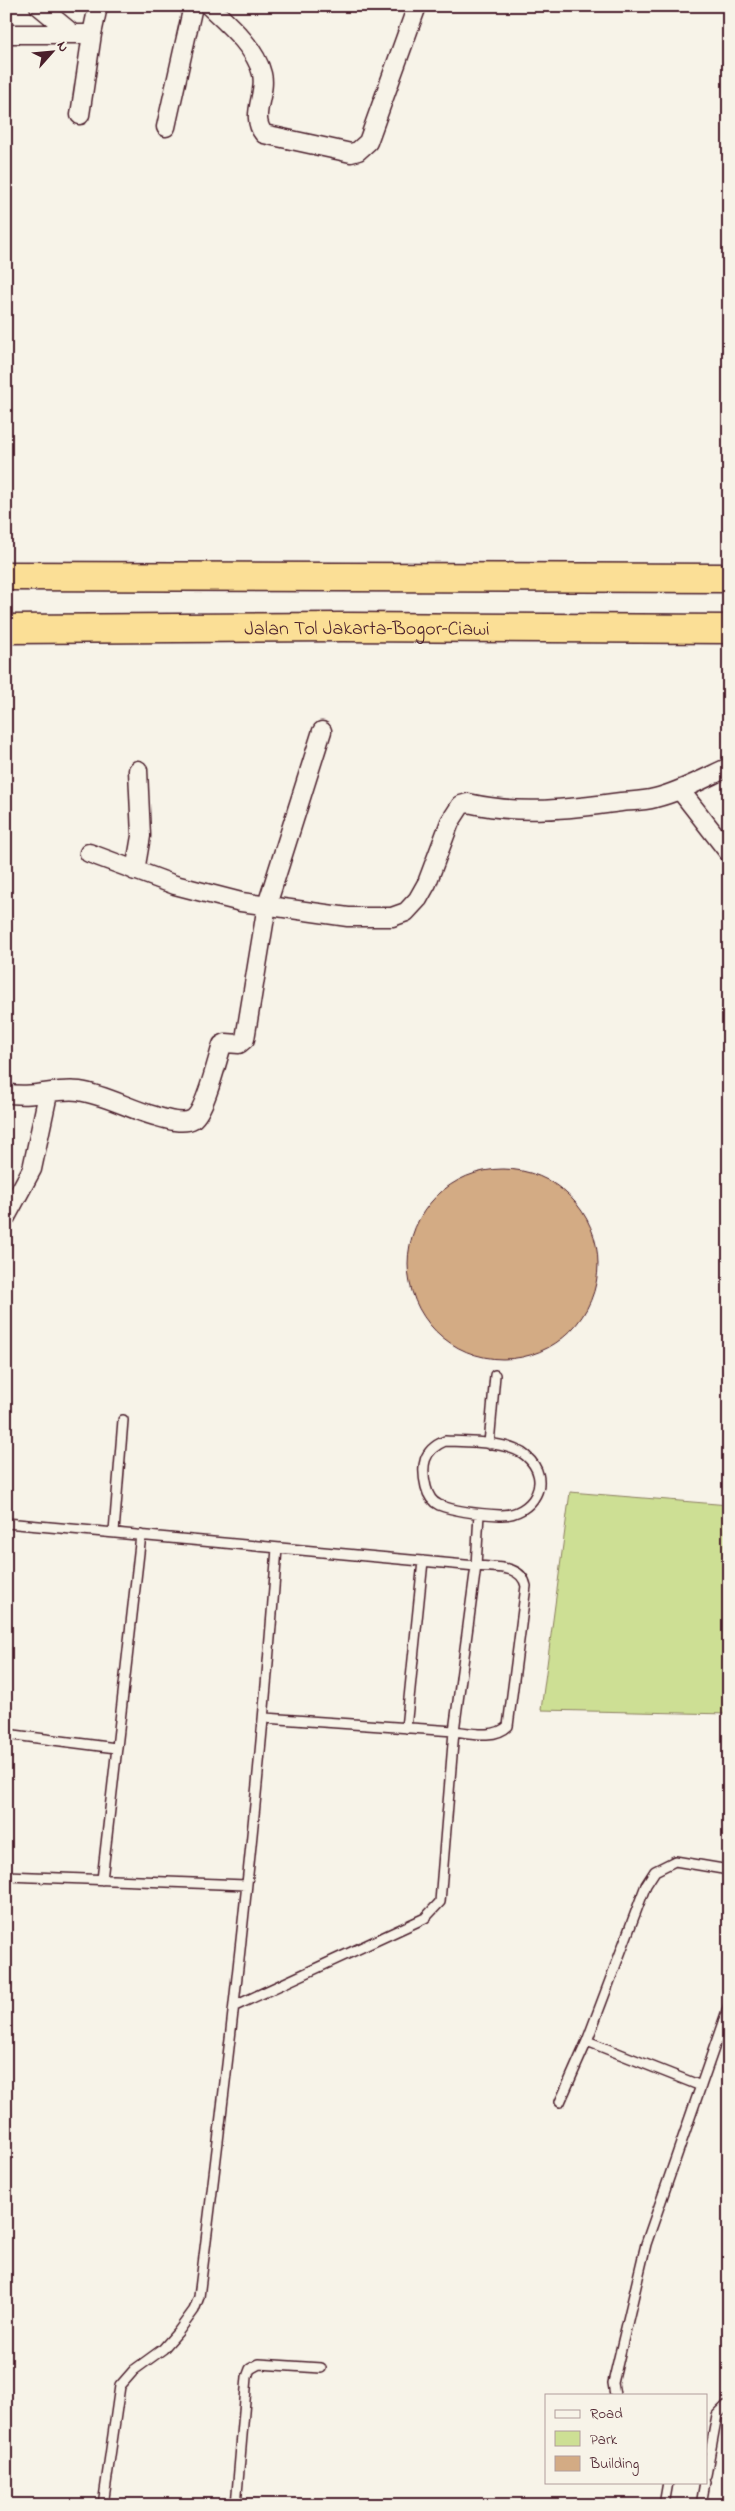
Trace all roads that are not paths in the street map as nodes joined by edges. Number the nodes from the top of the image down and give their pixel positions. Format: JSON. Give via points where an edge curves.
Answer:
{"nodes":[{"id":1,"x":39,"y":6,"type":"edge"},
{"id":2,"x":98,"y":6,"type":"edge"},
{"id":3,"x":193,"y":6,"type":"edge"},
{"id":4,"x":210,"y":6,"type":"edge"},
{"id":5,"x":417,"y":6,"type":"edge"},
{"id":6,"x":6,"y":34,"type":"edge"},
{"id":7,"x":73,"y":34,"type":"junction"},
{"id":8,"x":92,"y":34,"type":"junction"},
{"id":9,"x":80,"y":115,"type":"dead end"},
{"id":10,"x":166,"y":127,"type":"dead end"},
{"id":11,"x":6,"y":576,"type":"edge"},
{"id":12,"x":729,"y":578,"type":"edge"},
{"id":13,"x":6,"y":629,"type":"edge"},
{"id":14,"x":729,"y":629,"type":"edge"},
{"id":15,"x":322,"y":731,"type":"dead end"},
{"id":16,"x":729,"y":767,"type":"edge"},
{"id":17,"x":138,"y":770,"type":"dead end"},
{"id":18,"x":680,"y":790,"type":"junction"},
{"id":19,"x":729,"y":852,"type":"edge"},
{"id":20,"x":89,"y":853,"type":"dead end"},
{"id":21,"x":135,"y":871,"type":"junction"},
{"id":22,"x":267,"y":905,"type":"junction"},
{"id":23,"x":6,"y":1093,"type":"edge"},
{"id":24,"x":48,"y":1094,"type":"junction"},
{"id":25,"x":6,"y":1217,"type":"edge"},
{"id":26,"x":495,"y":1375,"type":"dead end"},
{"id":27,"x":123,"y":1420,"type":"dead end"},
{"id":28,"x":488,"y":1444,"type":"junction"},
{"id":29,"x":479,"y":1514,"type":"junction"},
{"id":30,"x":6,"y":1523,"type":"edge"},
{"id":31,"x":114,"y":1532,"type":"junction"},
{"id":32,"x":141,"y":1535,"type":"junction"},
{"id":33,"x":277,"y":1548,"type":"junction"},
{"id":34,"x":423,"y":1561,"type":"junction"},
{"id":35,"x":476,"y":1566,"type":"junction"},
{"id":36,"x":265,"y":1718,"type":"junction"},
{"id":37,"x":406,"y":1728,"type":"junction"},
{"id":38,"x":454,"y":1732,"type":"junction"},
{"id":39,"x":6,"y":1734,"type":"edge"},
{"id":40,"x":116,"y":1748,"type":"junction"},
{"id":41,"x":729,"y":1870,"type":"edge"},
{"id":42,"x":6,"y":1876,"type":"edge"},
{"id":43,"x":102,"y":1880,"type":"junction"},
{"id":44,"x":246,"y":1885,"type":"junction"},
{"id":45,"x":729,"y":2005,"type":"edge"},
{"id":46,"x":235,"y":2006,"type":"junction"},
{"id":47,"x":587,"y":2041,"type":"junction"},
{"id":48,"x":701,"y":2086,"type":"junction"},
{"id":49,"x":560,"y":2102,"type":"dead end"},
{"id":50,"x":321,"y":2368,"type":"dead end"},
{"id":51,"x":615,"y":2394,"type":"edge"},
{"id":52,"x":729,"y":2403,"type":"edge"},
{"id":53,"x":708,"y":2464,"type":"edge"},
{"id":54,"x":668,"y":2484,"type":"edge"},
{"id":55,"x":705,"y":2484,"type":"edge"},
{"id":56,"x":103,"y":2505,"type":"edge"},
{"id":57,"x":236,"y":2505,"type":"edge"},
{"id":58,"x":664,"y":2505,"type":"edge"},
{"id":59,"x":701,"y":2505,"type":"edge"}],
"edges":[{"from":1,"to":7,"type":"street"},
{"from":2,"to":8,"type":"street"},
{"from":3,"to":10,"type":"street"},
{"from":4,"to":5,"type":"street","via":[[233,30],[262,71],[264,84],[257,120],[264,134],[351,153],[358,152],[368,142]]},
{"from":6,"to":7,"type":"street"},
{"from":7,"to":8,"type":"street"},
{"from":8,"to":9,"type":"street"},
{"from":11,"to":12,"type":"highway"},
{"from":13,"to":14,"type":"highway","name":"Jalan Tol Jakarta–Bogor–Ciawi"},
{"from":15,"to":22,"type":"street"},
{"from":16,"to":18,"type":"street"},
{"from":17,"to":21,"type":"street","via":[[141,836]]},
{"from":18,"to":19,"type":"street"},
{"from":18,"to":22,"type":"street","via":[[654,798],[587,808],[517,810],[468,803],[461,805],[450,822],[418,899],[406,912],[392,917],[348,917]]},
{"from":20,"to":21,"type":"street"},
{"from":21,"to":22,"type":"street","via":[[241,902]]},
{"from":22,"to":24,"type":"street","via":[[245,1038],[238,1044],[222,1045],[201,1109],[194,1119],[187,1122],[170,1120],[77,1091]]},
{"from":23,"to":24,"type":"street","via":[[23,1096]]},
{"from":24,"to":25,"type":"street","via":[[32,1169]]},
{"from":26,"to":28,"type":"lane"},
{"from":27,"to":31,"type":"lane"},
{"from":28,"to":29,"type":"lane","via":[[525,1455],[536,1469],[538,1486],[528,1507],[510,1515]]},
{"from":28,"to":29,"type":"lane","via":[[445,1441],[428,1452],[423,1467],[423,1476],[433,1501]]},
{"from":29,"to":35,"type":"lane"},
{"from":30,"to":31,"type":"lane"},
{"from":31,"to":32,"type":"lane"},
{"from":32,"to":33,"type":"lane"},
{"from":32,"to":40,"type":"lane"},
{"from":33,"to":34,"type":"lane"},
{"from":33,"to":36,"type":"lane"},
{"from":34,"to":35,"type":"lane"},
{"from":34,"to":37,"type":"lane"},
{"from":35,"to":38,"type":"lane"},
{"from":35,"to":38,"type":"lane","via":[[517,1570],[524,1577],[526,1586],[508,1726],[495,1734]]},
{"from":36,"to":37,"type":"lane"},
{"from":36,"to":44,"type":"lane"},
{"from":37,"to":38,"type":"lane"},
{"from":38,"to":46,"type":"lane","via":[[440,1902],[435,1910],[425,1918]]},
{"from":39,"to":40,"type":"lane"},
{"from":40,"to":43,"type":"lane"},
{"from":41,"to":47,"type":"lane","via":[[675,1862],[655,1871],[646,1884]]},
{"from":42,"to":43,"type":"lane"},
{"from":43,"to":44,"type":"lane"},
{"from":44,"to":46,"type":"lane"},
{"from":45,"to":48,"type":"lane"},
{"from":46,"to":56,"type":"lane","via":[[199,2297],[194,2310],[163,2349],[134,2370],[120,2386]]},
{"from":47,"to":48,"type":"lane"},
{"from":47,"to":49,"type":"lane"},
{"from":48,"to":51,"type":"lane","via":[[646,2244],[613,2383]]},
{"from":50,"to":57,"type":"lane","via":[[258,2364],[250,2369]]},
{"from":52,"to":53,"type":"lane","via":[[717,2415]]},
{"from":54,"to":58,"type":"lane"},
{"from":55,"to":59,"type":"lane"}]}
